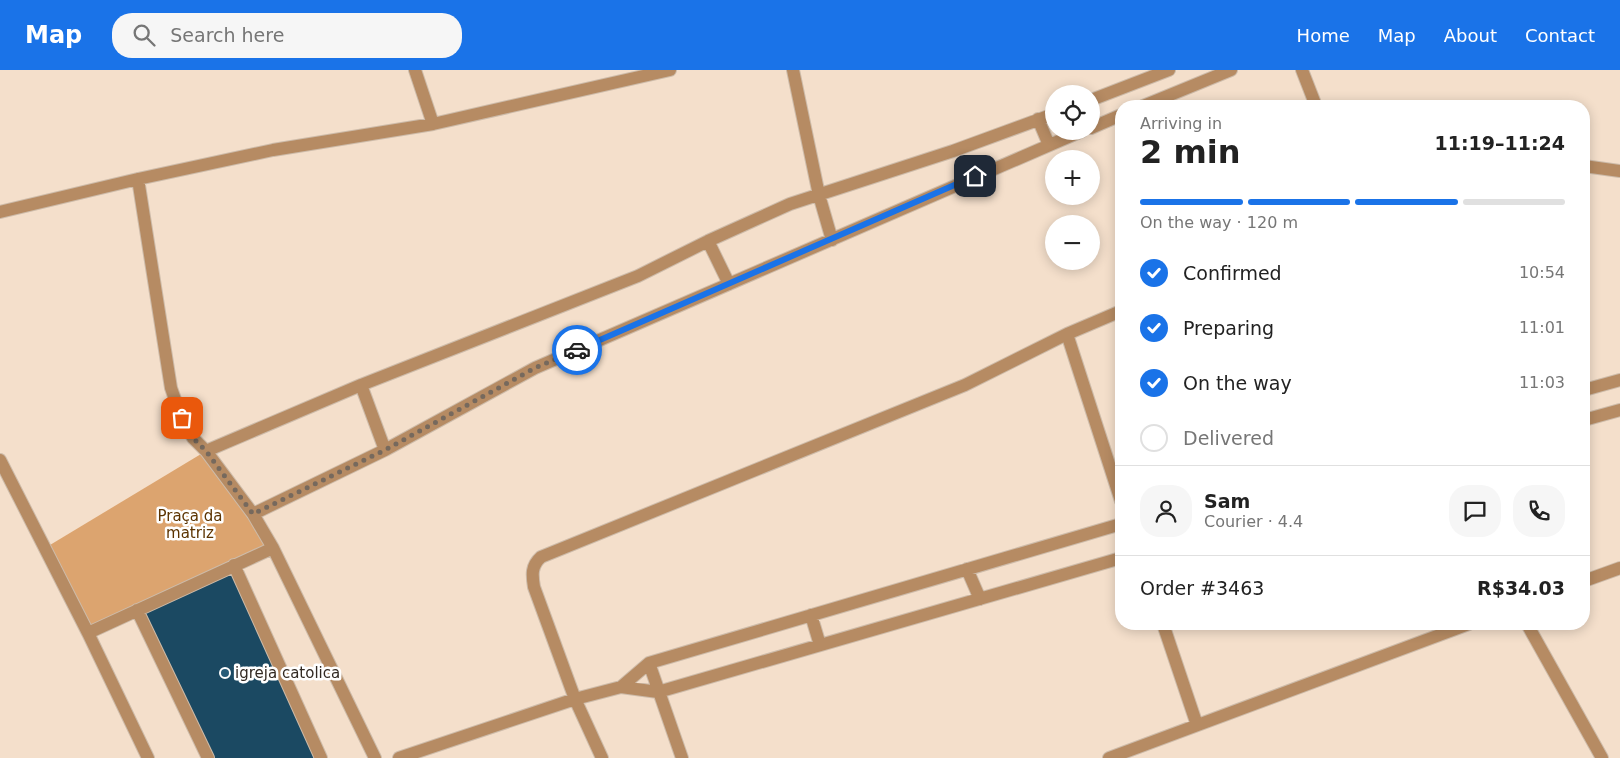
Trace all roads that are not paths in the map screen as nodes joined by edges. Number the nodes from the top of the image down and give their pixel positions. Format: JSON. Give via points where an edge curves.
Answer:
{"nodes":[{"id":1,"x":415,"y":70,"type":"edge"},
{"id":2,"x":670,"y":70,"type":"edge"},
{"id":3,"x":793,"y":70,"type":"edge"},
{"id":4,"x":1169,"y":70,"type":"edge"},
{"id":5,"x":1231,"y":70,"type":"edge"},
{"id":6,"x":1302,"y":70,"type":"edge"},
{"id":7,"x":1100,"y":97,"type":"edge"},
{"id":8,"x":1158,"y":100,"type":"edge"},
{"id":9,"x":1314,"y":100,"type":"edge"},
{"id":10,"x":1045,"y":117,"type":"edge"},
{"id":11,"x":1115,"y":118,"type":"edge"},
{"id":12,"x":1038,"y":119,"type":"junction"},
{"id":13,"x":433,"y":124,"type":"junction"},
{"id":14,"x":1100,"y":124,"type":"edge"},
{"id":15,"x":1061,"y":140,"type":"edge"},
{"id":16,"x":1050,"y":145,"type":"junction"},
{"id":17,"x":1590,"y":167,"type":"edge"},
{"id":18,"x":1620,"y":171,"type":"edge"},
{"id":19,"x":138,"y":179,"type":"junction"},
{"id":20,"x":819,"y":195,"type":"junction"},
{"id":21,"x":0,"y":212,"type":"edge"},
{"id":22,"x":832,"y":240,"type":"junction"},
{"id":23,"x":708,"y":241,"type":"junction"},
{"id":24,"x":729,"y":284,"type":"junction"},
{"id":25,"x":1115,"y":314,"type":"edge"},
{"id":26,"x":1067,"y":334,"type":"junction"},
{"id":27,"x":1620,"y":380,"type":"edge"},
{"id":28,"x":361,"y":385,"type":"junction"},
{"id":29,"x":1590,"y":388,"type":"edge"},
{"id":30,"x":1620,"y":410,"type":"edge"},
{"id":31,"x":1590,"y":418,"type":"edge"},
{"id":32,"x":385,"y":450,"type":"junction"},
{"id":33,"x":206,"y":451,"type":"junction"},
{"id":34,"x":0,"y":460,"type":"edge"},
{"id":35,"x":1115,"y":482,"type":"edge"},
{"id":36,"x":253,"y":514,"type":"junction"},
{"id":37,"x":1115,"y":526,"type":"edge"},
{"id":38,"x":273,"y":548,"type":"junction"},
{"id":39,"x":1115,"y":560,"type":"edge"},
{"id":40,"x":234,"y":566,"type":"junction"},
{"id":41,"x":1620,"y":568,"type":"edge"},
{"id":42,"x":967,"y":569,"type":"junction"},
{"id":43,"x":1590,"y":579,"type":"edge"},
{"id":44,"x":980,"y":599,"type":"junction"},
{"id":45,"x":137,"y":610,"type":"junction"},
{"id":46,"x":811,"y":615,"type":"junction"},
{"id":47,"x":1165,"y":630,"type":"edge"},
{"id":48,"x":1454,"y":630,"type":"edge"},
{"id":49,"x":1530,"y":630,"type":"edge"},
{"id":50,"x":88,"y":633,"type":"junction"},
{"id":51,"x":820,"y":645,"type":"junction"},
{"id":52,"x":649,"y":663,"type":"junction"},
{"id":53,"x":621,"y":687,"type":"junction"},
{"id":54,"x":658,"y":692,"type":"junction"},
{"id":55,"x":575,"y":699,"type":"junction"},
{"id":56,"x":1197,"y":725,"type":"junction"},
{"id":57,"x":148,"y":758,"type":"edge"},
{"id":58,"x":208,"y":758,"type":"edge"},
{"id":59,"x":321,"y":758,"type":"edge"},
{"id":60,"x":375,"y":758,"type":"edge"},
{"id":61,"x":399,"y":758,"type":"edge"},
{"id":62,"x":602,"y":758,"type":"edge"},
{"id":63,"x":682,"y":758,"type":"edge"},
{"id":64,"x":1109,"y":758,"type":"edge"},
{"id":65,"x":1602,"y":758,"type":"edge"}],
"edges":[{"from":1,"to":13,"type":"street"},
{"from":2,"to":13,"type":"street"},
{"from":3,"to":20,"type":"street"},
{"from":4,"to":7,"type":"street"},
{"from":5,"to":8,"type":"street"},
{"from":6,"to":9,"type":"street"},
{"from":10,"to":12,"type":"street"},
{"from":11,"to":14,"type":"street"},
{"from":12,"to":16,"type":"street"},
{"from":12,"to":20,"type":"street","via":[[954,151]]},
{"from":13,"to":19,"type":"street","via":[[273,150]]},
{"from":15,"to":16,"type":"street"},
{"from":16,"to":22,"type":"street"},
{"from":17,"to":18,"type":"street"},
{"from":19,"to":21,"type":"street"},
{"from":19,"to":33,"type":"street","via":[[171,388],[193,438]]},
{"from":20,"to":22,"type":"street"},
{"from":20,"to":23,"type":"street","via":[[790,204]]},
{"from":22,"to":24,"type":"street"},
{"from":23,"to":24,"type":"street"},
{"from":23,"to":28,"type":"street","via":[[638,276]]},
{"from":24,"to":32,"type":"street","via":[[535,368]]},
{"from":25,"to":26,"type":"street"},
{"from":26,"to":35,"type":"street"},
{"from":26,"to":55,"type":"street","via":[[965,385],[541,558],[532,569],[534,587]]},
{"from":27,"to":29,"type":"street"},
{"from":28,"to":32,"type":"street"},
{"from":28,"to":33,"type":"street"},
{"from":30,"to":31,"type":"street"},
{"from":32,"to":36,"type":"street"},
{"from":33,"to":36,"type":"street"},
{"from":34,"to":50,"type":"street"},
{"from":36,"to":38,"type":"street"},
{"from":37,"to":42,"type":"street"},
{"from":38,"to":40,"type":"street"},
{"from":38,"to":60,"type":"street"},
{"from":39,"to":44,"type":"street"},
{"from":40,"to":45,"type":"street"},
{"from":40,"to":59,"type":"street"},
{"from":41,"to":43,"type":"street"},
{"from":42,"to":44,"type":"street"},
{"from":42,"to":46,"type":"street"},
{"from":44,"to":51,"type":"street"},
{"from":45,"to":50,"type":"street"},
{"from":45,"to":58,"type":"street"},
{"from":46,"to":51,"type":"street"},
{"from":46,"to":52,"type":"street"},
{"from":47,"to":56,"type":"street"},
{"from":48,"to":56,"type":"street"},
{"from":49,"to":65,"type":"street"},
{"from":50,"to":57,"type":"street"},
{"from":51,"to":54,"type":"street"},
{"from":52,"to":53,"type":"street"},
{"from":52,"to":54,"type":"street"},
{"from":53,"to":54,"type":"street"},
{"from":53,"to":55,"type":"street"},
{"from":54,"to":63,"type":"street"},
{"from":55,"to":61,"type":"street"},
{"from":55,"to":62,"type":"street"},
{"from":56,"to":64,"type":"street"}]}
